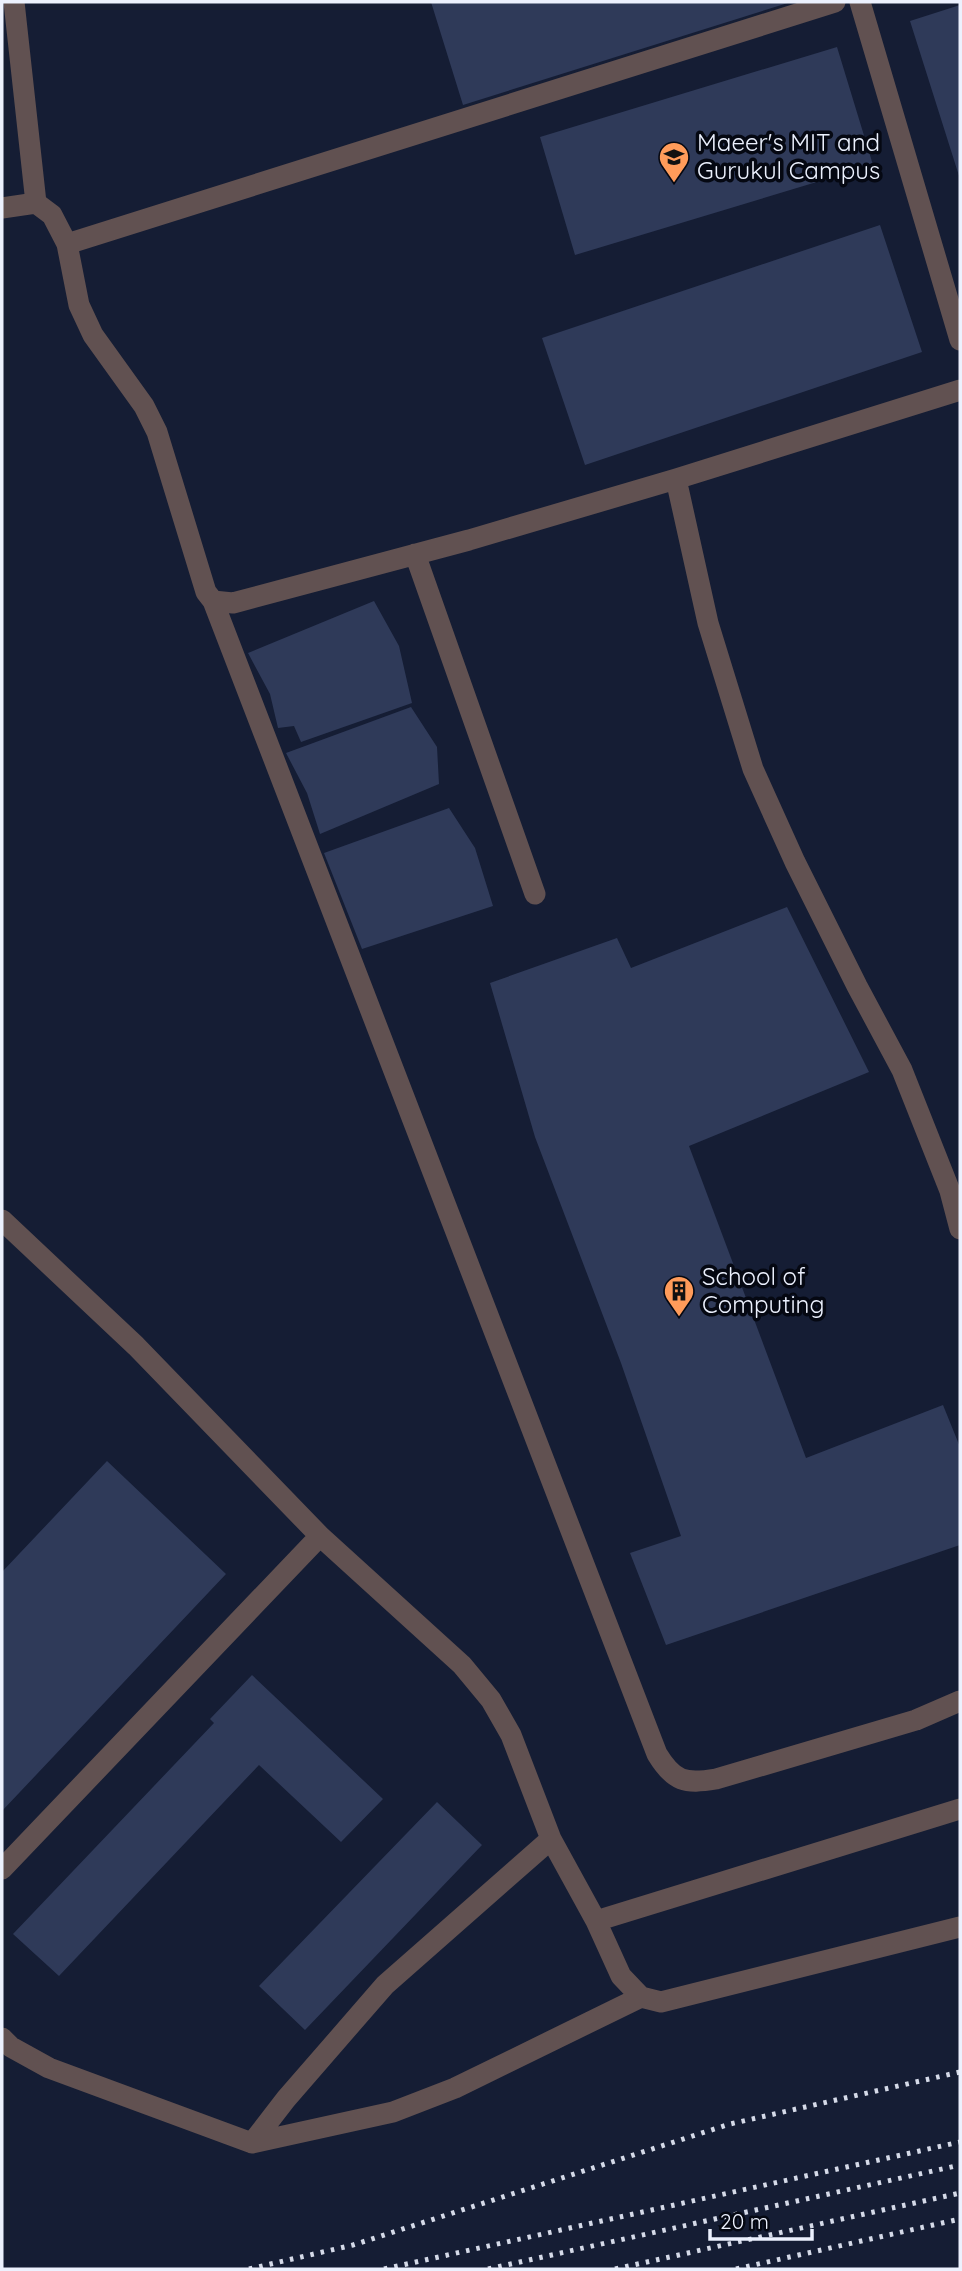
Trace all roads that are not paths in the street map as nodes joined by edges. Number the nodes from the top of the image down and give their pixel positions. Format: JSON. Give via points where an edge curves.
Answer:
{"nodes":[{"id":1,"x":14,"y":2,"type":"edge"},
{"id":2,"x":835,"y":2,"type":"edge"},
{"id":3,"x":860,"y":2,"type":"edge"},
{"id":4,"x":36,"y":203,"type":"junction"},
{"id":5,"x":2,"y":208,"type":"edge"},
{"id":6,"x":67,"y":244,"type":"junction"},
{"id":7,"x":960,"y":340,"type":"edge"},
{"id":8,"x":960,"y":390,"type":"edge"},
{"id":9,"x":676,"y":479,"type":"junction"},
{"id":10,"x":415,"y":554,"type":"junction"},
{"id":11,"x":213,"y":601,"type":"junction"},
{"id":12,"x":535,"y":894,"type":"dead end"},
{"id":13,"x":2,"y":1220,"type":"edge"},
{"id":14,"x":960,"y":1229,"type":"edge"},
{"id":15,"x":320,"y":1536,"type":"junction"},
{"id":16,"x":960,"y":1700,"type":"edge"},
{"id":17,"x":960,"y":1809,"type":"edge"},
{"id":18,"x":551,"y":1839,"type":"junction"},
{"id":19,"x":2,"y":1869,"type":"edge"},
{"id":20,"x":596,"y":1922,"type":"junction"},
{"id":21,"x":960,"y":1927,"type":"edge"},
{"id":22,"x":641,"y":1997,"type":"junction"},
{"id":23,"x":2,"y":2038,"type":"edge"},
{"id":24,"x":252,"y":2143,"type":"junction"}],
"edges":[{"from":1,"to":4,"type":"street"},
{"from":2,"to":6,"type":"street"},
{"from":3,"to":7,"type":"street"},
{"from":4,"to":5,"type":"street"},
{"from":4,"to":6,"type":"street","via":[[52,215]]},
{"from":6,"to":11,"type":"street","via":[[79,304],[93,335],[157,432],[206,592]]},
{"from":8,"to":9,"type":"street"},
{"from":9,"to":10,"type":"street"},
{"from":9,"to":14,"type":"street","via":[[708,623],[753,769],[826,925],[902,1070],[950,1191]]},
{"from":10,"to":11,"type":"street","via":[[233,603]]},
{"from":10,"to":12,"type":"street"},
{"from":11,"to":16,"type":"street","via":[[657,1754],[669,1773],[690,1783],[716,1779],[916,1720]]},
{"from":13,"to":15,"type":"street","via":[[136,1346]]},
{"from":15,"to":18,"type":"street","via":[[462,1665],[491,1700],[511,1735]]},
{"from":15,"to":19,"type":"street"},
{"from":17,"to":20,"type":"street"},
{"from":18,"to":20,"type":"street"},
{"from":18,"to":24,"type":"street","via":[[385,1985]]},
{"from":20,"to":22,"type":"street","via":[[621,1976]]},
{"from":21,"to":22,"type":"street","via":[[660,2002]]},
{"from":22,"to":24,"type":"street","via":[[455,2088],[393,2112]]},
{"from":23,"to":24,"type":"street","via":[[49,2068]]}]}
